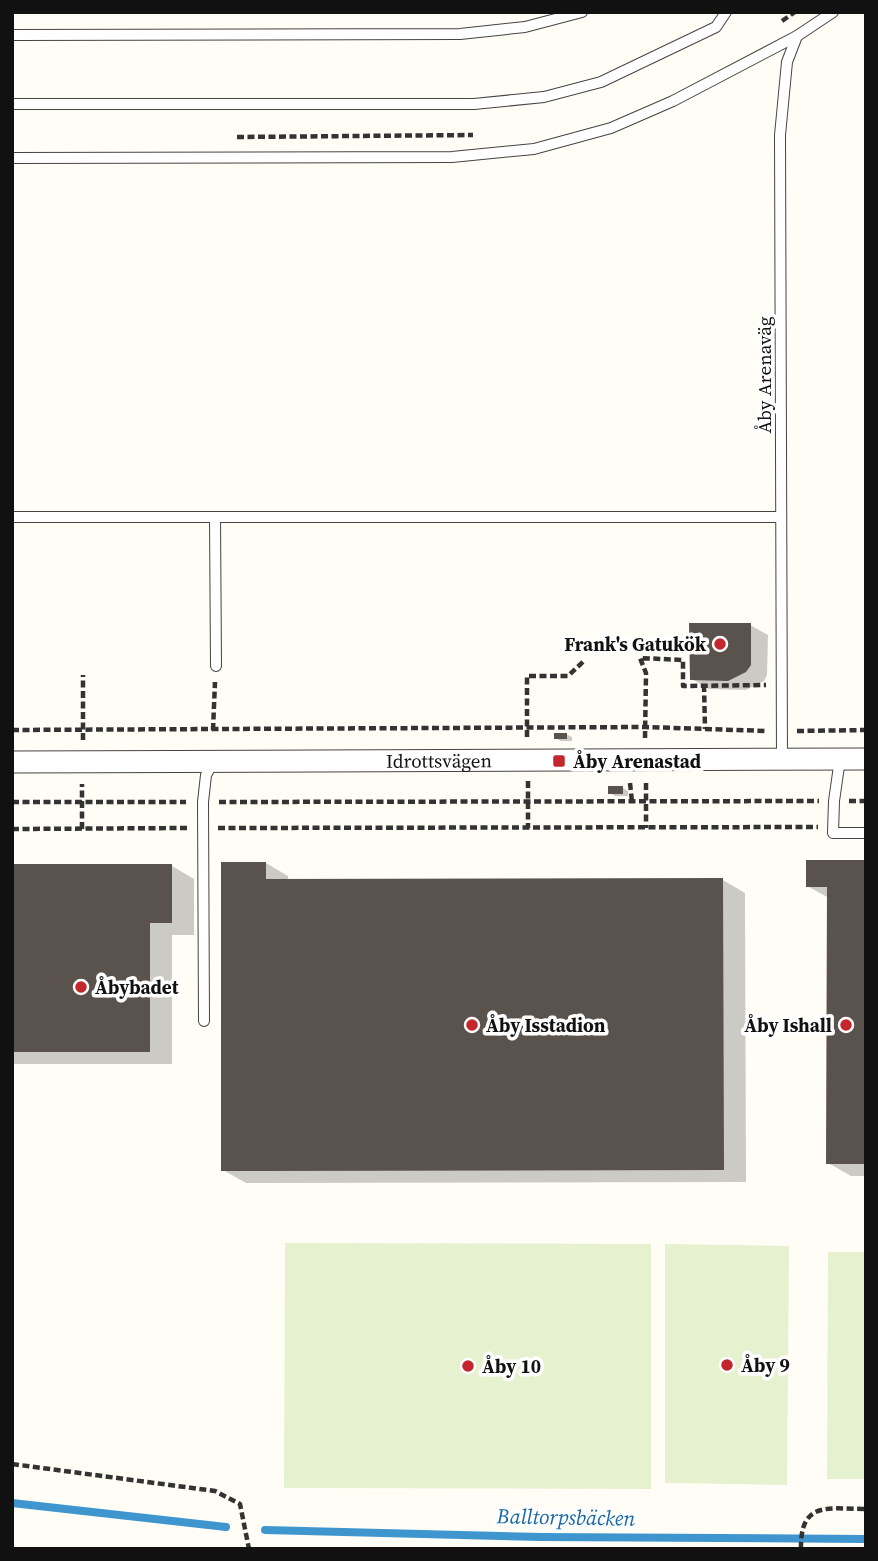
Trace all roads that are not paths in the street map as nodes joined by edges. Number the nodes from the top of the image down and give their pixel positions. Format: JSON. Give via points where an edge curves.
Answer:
{"nodes":[{"id":1,"x":582,"y":12,"type":"edge"},
{"id":2,"x":726,"y":12,"type":"edge"},
{"id":3,"x":833,"y":12,"type":"edge"},
{"id":4,"x":12,"y":35,"type":"edge"},
{"id":5,"x":797,"y":36,"type":"junction"},
{"id":6,"x":12,"y":104,"type":"edge"},
{"id":7,"x":12,"y":158,"type":"edge"},
{"id":8,"x":12,"y":517,"type":"edge"},
{"id":9,"x":215,"y":517,"type":"junction"},
{"id":10,"x":781,"y":517,"type":"junction"},
{"id":11,"x":216,"y":666,"type":"road end"},
{"id":12,"x":782,"y":759,"type":"junction"},
{"id":13,"x":840,"y":759,"type":"junction"},
{"id":14,"x":866,"y":759,"type":"edge"},
{"id":15,"x":214,"y":761,"type":"junction"},
{"id":16,"x":12,"y":762,"type":"edge"},
{"id":17,"x":866,"y":833,"type":"edge"},
{"id":18,"x":204,"y":1021,"type":"dead end"}],
"edges":[{"from":1,"to":4,"type":"lane","via":[[525,27],[460,34]]},
{"from":2,"to":6,"type":"lane","via":[[716,26],[601,82],[544,97],[474,104]]},
{"from":3,"to":5,"type":"lane"},
{"from":5,"to":7,"type":"lane","via":[[611,128],[534,149],[452,157]]},
{"from":5,"to":10,"type":"lane","name":"Åby Arenaväg","via":[[787,62],[780,135]]},
{"from":8,"to":9,"type":"lane"},
{"from":9,"to":10,"type":"lane"},
{"from":9,"to":11,"type":"lane"},
{"from":10,"to":12,"type":"lane","name":"Åby Arenaväg"},
{"from":12,"to":13,"type":"street","name":"Idrottsvägen"},
{"from":12,"to":15,"type":"street","name":"Idrottsvägen"},
{"from":13,"to":14,"type":"street","name":"Idrottsvägen"},
{"from":13,"to":17,"type":"lane","via":[[833,833]]},
{"from":15,"to":16,"type":"street","name":"Idrottsvägen"},
{"from":15,"to":18,"type":"lane","via":[[206,775],[203,802]]}]}
